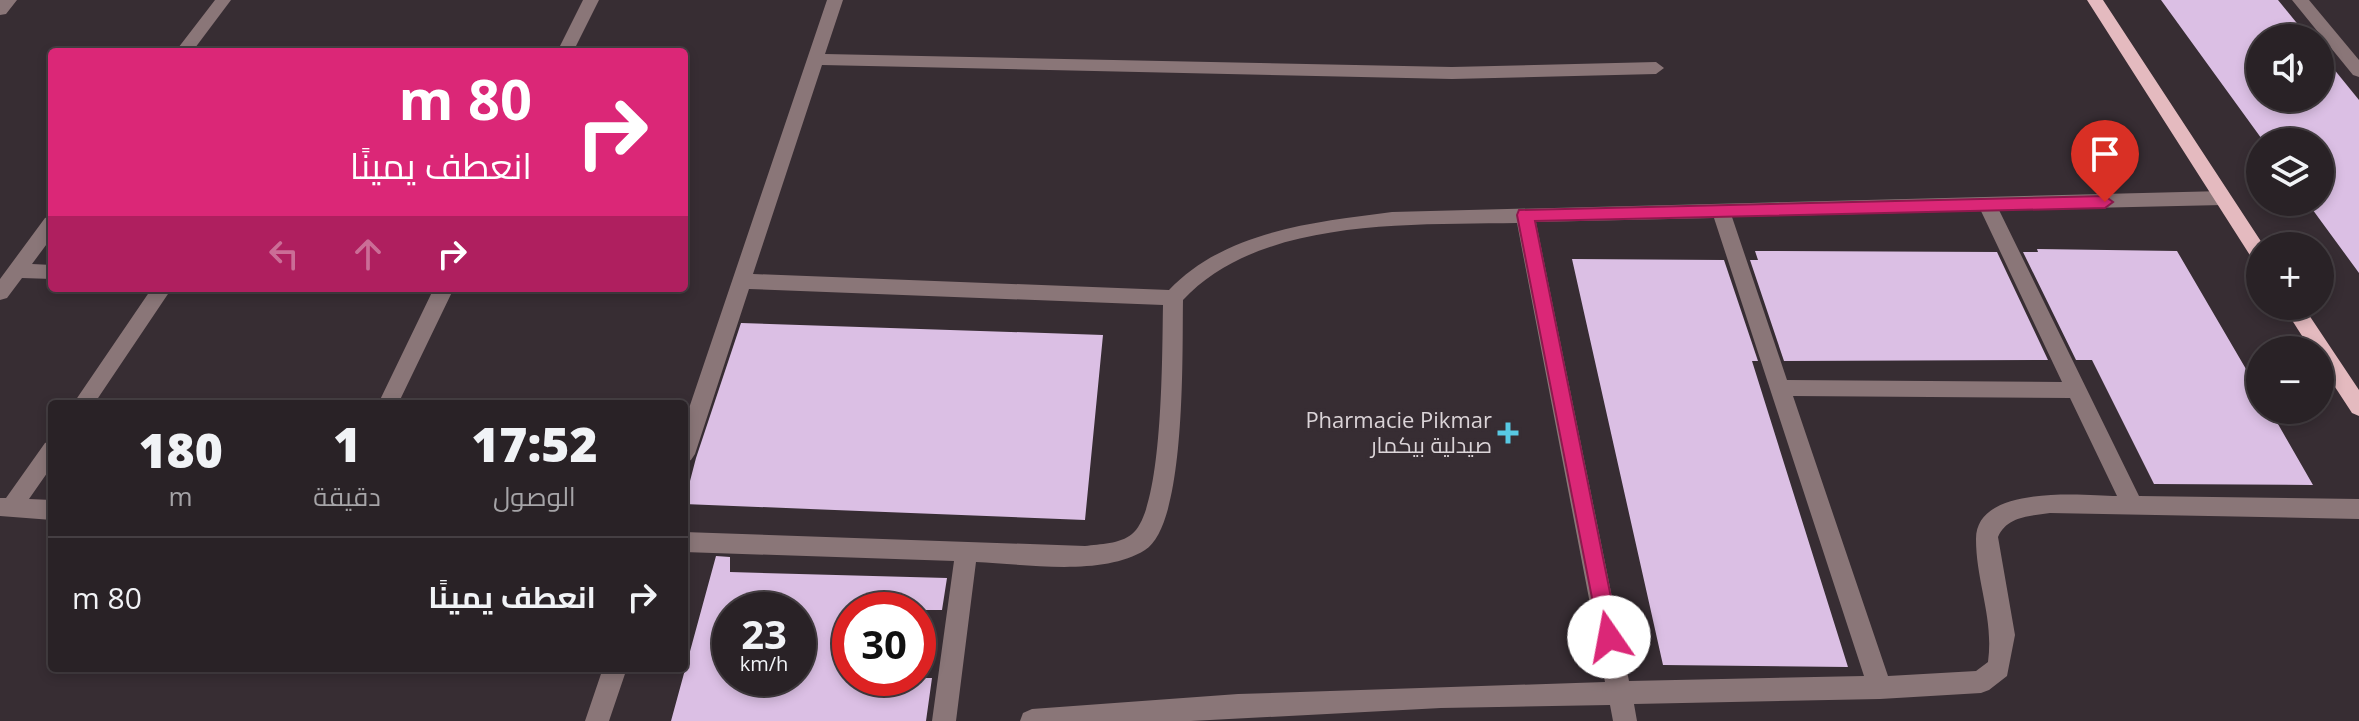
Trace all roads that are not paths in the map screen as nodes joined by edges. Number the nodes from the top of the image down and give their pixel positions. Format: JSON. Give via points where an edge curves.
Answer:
{"nodes":[{"id":1,"x":9,"y":0,"type":"edge"},
{"id":2,"x":223,"y":0,"type":"edge"},
{"id":3,"x":591,"y":0,"type":"edge"},
{"id":4,"x":835,"y":0,"type":"edge"},
{"id":5,"x":2095,"y":0,"type":"edge"},
{"id":6,"x":2300,"y":0,"type":"edge"},
{"id":7,"x":0,"y":10,"type":"edge"},
{"id":8,"x":186,"y":48,"type":"edge"},
{"id":9,"x":567,"y":48,"type":"edge"},
{"id":10,"x":815,"y":59,"type":"junction"},
{"id":11,"x":1656,"y":68,"type":"dead end"},
{"id":12,"x":2359,"y":71,"type":"edge"},
{"id":13,"x":2223,"y":198,"type":"junction"},
{"id":14,"x":1987,"y":205,"type":"junction"},
{"id":15,"x":1721,"y":211,"type":"junction"},
{"id":16,"x":1525,"y":215,"type":"junction"},
{"id":17,"x":48,"y":228,"type":"edge"},
{"id":18,"x":2246,"y":233,"type":"edge"},
{"id":19,"x":16,"y":270,"type":"junction"},
{"id":20,"x":48,"y":272,"type":"edge"},
{"id":21,"x":740,"y":281,"type":"junction"},
{"id":22,"x":159,"y":292,"type":"edge"},
{"id":23,"x":442,"y":292,"type":"edge"},
{"id":24,"x":0,"y":293,"type":"edge"},
{"id":25,"x":1173,"y":298,"type":"junction"},
{"id":26,"x":2302,"y":320,"type":"edge"},
{"id":27,"x":1780,"y":388,"type":"junction"},
{"id":28,"x":2076,"y":390,"type":"junction"},
{"id":29,"x":86,"y":400,"type":"edge"},
{"id":30,"x":390,"y":400,"type":"edge"},
{"id":31,"x":2359,"y":407,"type":"edge"},
{"id":32,"x":688,"y":442,"type":"edge"},
{"id":33,"x":48,"y":454,"type":"edge"},
{"id":34,"x":2132,"y":505,"type":"junction"},
{"id":35,"x":6,"y":508,"type":"edge"},
{"id":36,"x":2359,"y":509,"type":"edge"},
{"id":37,"x":48,"y":510,"type":"edge"},
{"id":38,"x":688,"y":542,"type":"edge"},
{"id":39,"x":966,"y":553,"type":"junction"},
{"id":40,"x":614,"y":672,"type":"edge"},
{"id":41,"x":1880,"y":688,"type":"junction"},
{"id":42,"x":1620,"y":694,"type":"junction"},
{"id":43,"x":597,"y":721,"type":"edge"},
{"id":44,"x":944,"y":721,"type":"edge"},
{"id":45,"x":1032,"y":721,"type":"edge"},
{"id":46,"x":1625,"y":721,"type":"edge"}],
"edges":[{"from":1,"to":7,"type":"street"},
{"from":2,"to":8,"type":"street"},
{"from":3,"to":9,"type":"street"},
{"from":4,"to":10,"type":"street"},
{"from":5,"to":13,"type":"main road"},
{"from":6,"to":12,"type":"street"},
{"from":10,"to":11,"type":"street","via":[[1452,73]]},
{"from":10,"to":21,"type":"street"},
{"from":13,"to":14,"type":"street"},
{"from":13,"to":18,"type":"main road"},
{"from":14,"to":15,"type":"street"},
{"from":14,"to":28,"type":"street"},
{"from":15,"to":16,"type":"street"},
{"from":15,"to":27,"type":"street"},
{"from":16,"to":25,"type":"street","via":[[1392,219],[1291,235],[1203,269]]},
{"from":16,"to":42,"type":"street"},
{"from":17,"to":19,"type":"street"},
{"from":19,"to":20,"type":"street"},
{"from":19,"to":24,"type":"street"},
{"from":21,"to":25,"type":"street"},
{"from":21,"to":32,"type":"street"},
{"from":22,"to":29,"type":"street"},
{"from":23,"to":30,"type":"street"},
{"from":25,"to":39,"type":"street","via":[[1163,483],[1143,539],[1112,554]]},
{"from":26,"to":31,"type":"main road"},
{"from":27,"to":28,"type":"street"},
{"from":27,"to":41,"type":"street"},
{"from":28,"to":34,"type":"street"},
{"from":33,"to":35,"type":"street"},
{"from":34,"to":36,"type":"street"},
{"from":34,"to":41,"type":"street","via":[[2050,504],[2001,515],[1989,526],[1987,537],[2003,635],[1999,668],[1981,682]]},
{"from":35,"to":37,"type":"street"},
{"from":38,"to":39,"type":"street"},
{"from":39,"to":44,"type":"street"},
{"from":40,"to":43,"type":"street"},
{"from":41,"to":42,"type":"street"},
{"from":42,"to":45,"type":"street","via":[[1238,706]]},
{"from":42,"to":46,"type":"street"}]}
